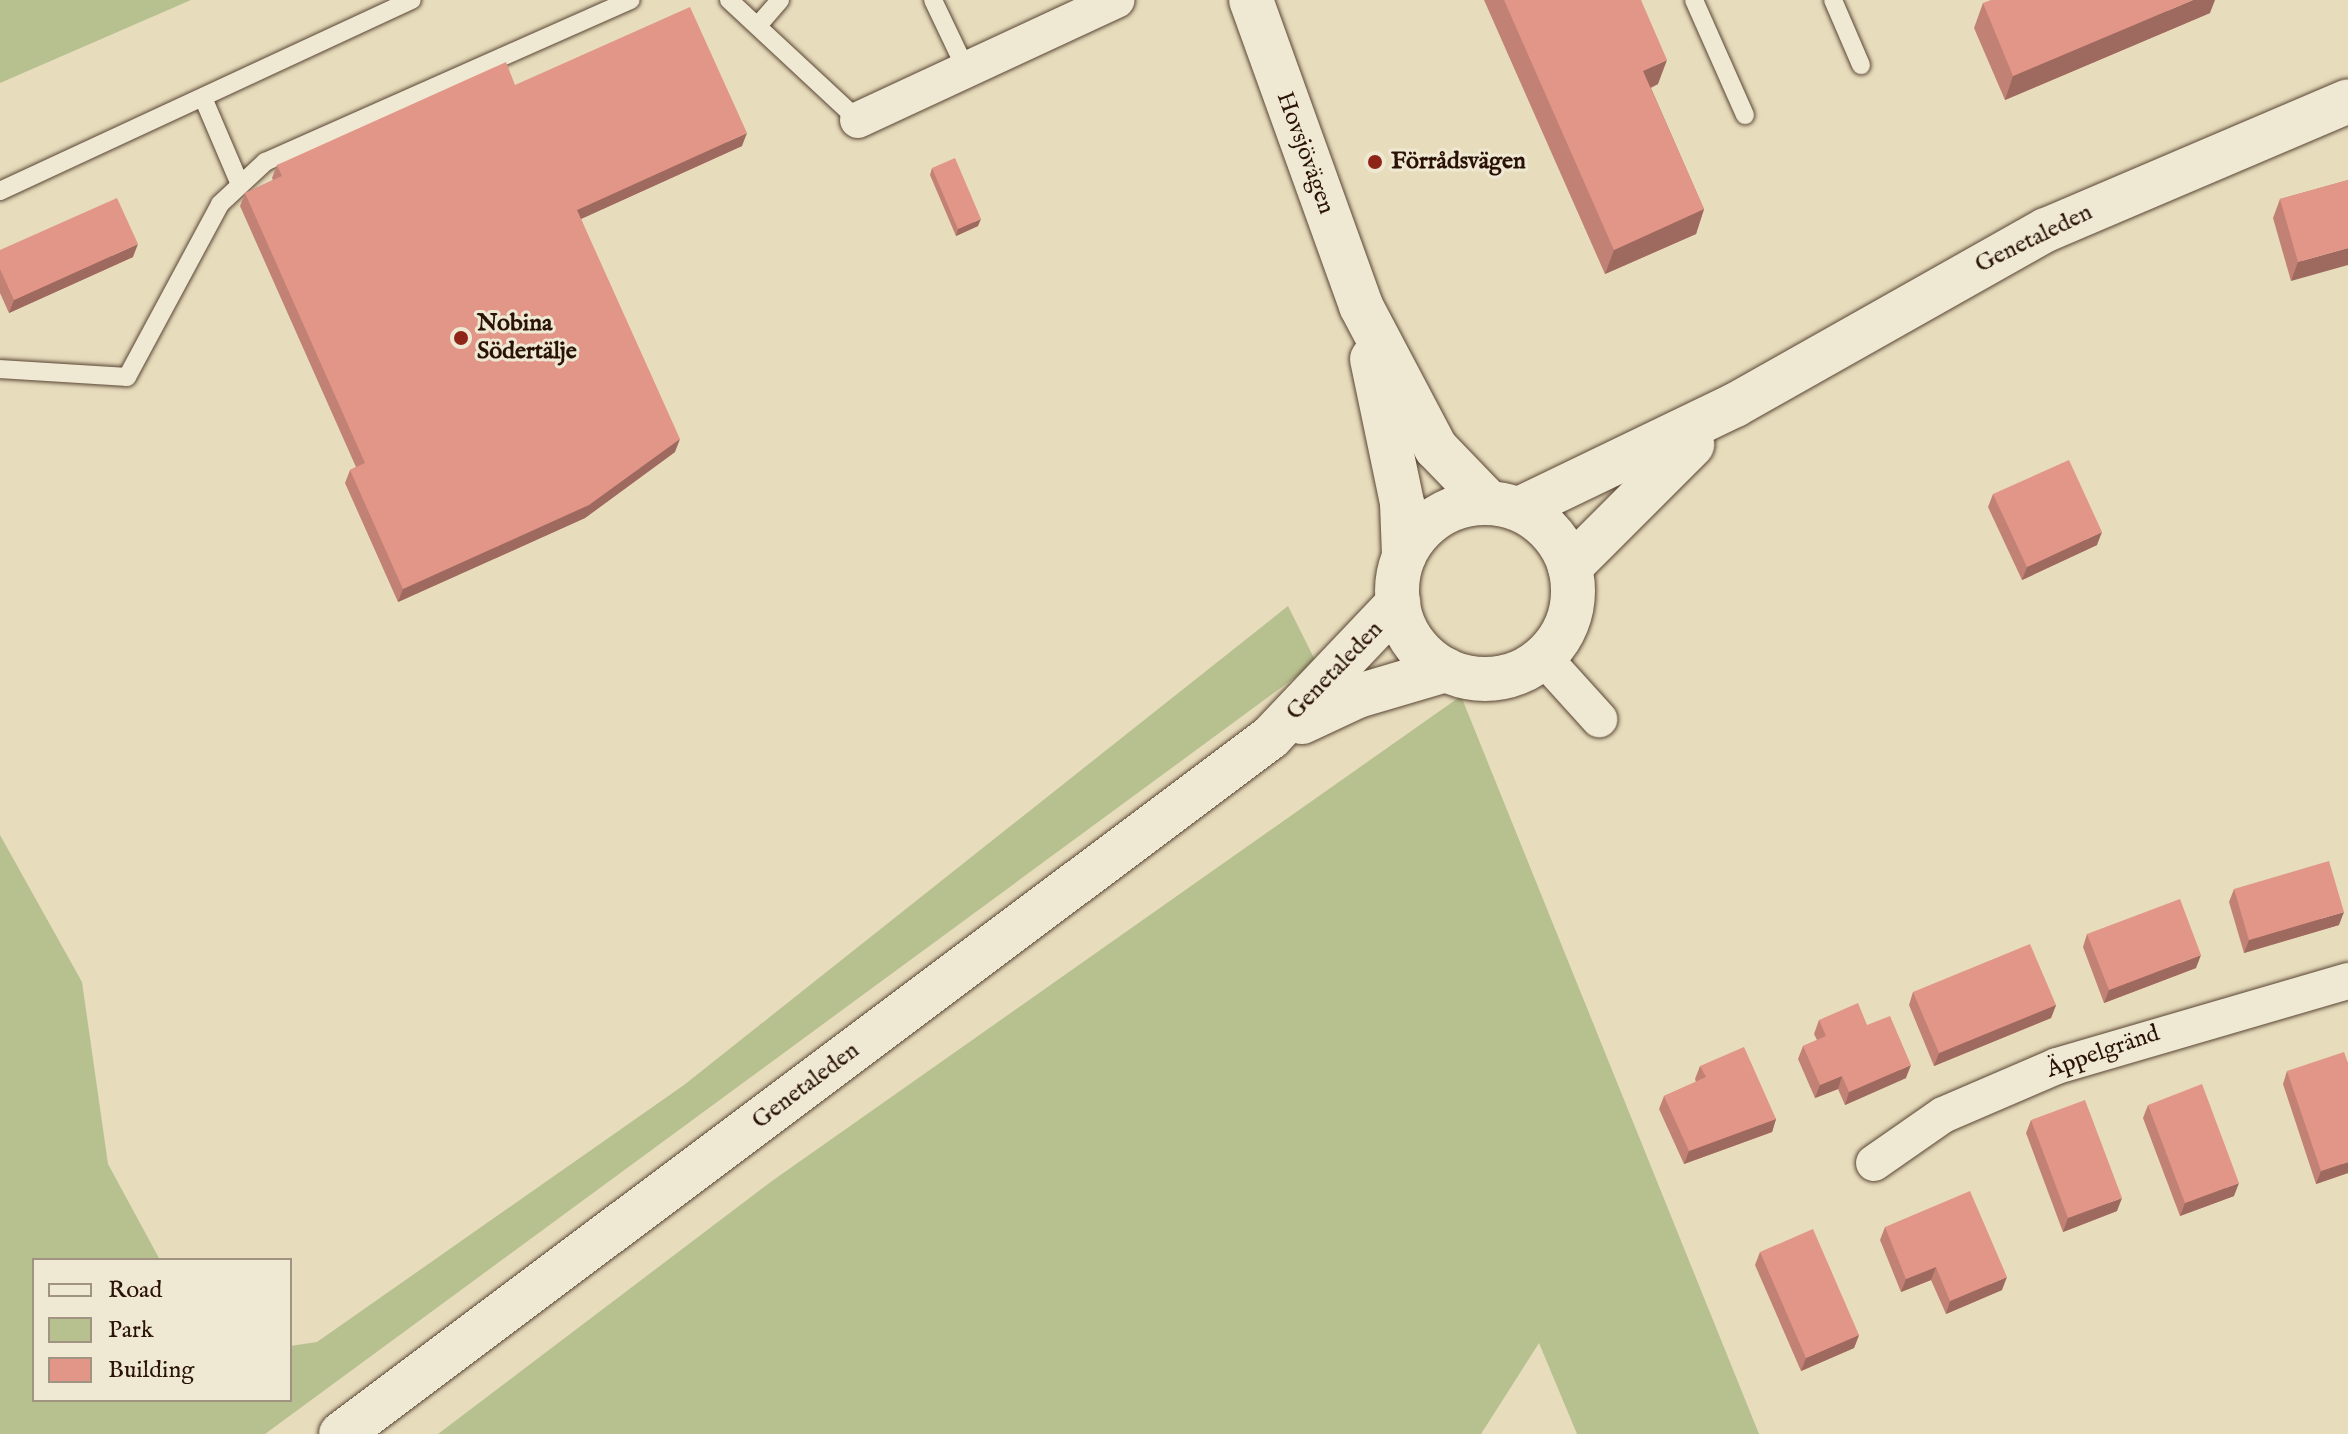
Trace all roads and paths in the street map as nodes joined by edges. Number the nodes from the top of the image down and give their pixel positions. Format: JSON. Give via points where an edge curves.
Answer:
{"nodes":[{"id":1,"x":412,"y":0,"type":"edge"},
{"id":2,"x":631,"y":0,"type":"edge"},
{"id":3,"x":729,"y":0,"type":"edge"},
{"id":4,"x":780,"y":0,"type":"edge"},
{"id":5,"x":933,"y":0,"type":"edge"},
{"id":6,"x":1117,"y":0,"type":"edge"},
{"id":7,"x":1251,"y":0,"type":"edge"},
{"id":8,"x":1694,"y":0,"type":"edge"},
{"id":9,"x":1833,"y":0,"type":"edge"},
{"id":10,"x":761,"y":22,"type":"junction"},
{"id":11,"x":1861,"y":65,"type":"dead end"},
{"id":12,"x":965,"y":67,"type":"junction"},
{"id":13,"x":204,"y":100,"type":"junction"},
{"id":14,"x":2348,"y":101,"type":"edge"},
{"id":15,"x":1745,"y":115,"type":"dead end"},
{"id":16,"x":858,"y":120,"type":"joint"},
{"id":17,"x":239,"y":182,"type":"junction"},
{"id":18,"x":0,"y":191,"type":"edge"},
{"id":19,"x":1361,"y":306,"type":"junction"},
{"id":20,"x":0,"y":369,"type":"edge"},
{"id":21,"x":1735,"y":405,"type":"junction"},
{"id":22,"x":1504,"y":506,"type":"junction"},
{"id":23,"x":1404,"y":556,"type":"junction"},
{"id":24,"x":1570,"y":567,"type":"junction"},
{"id":25,"x":1398,"y":603,"type":"junction"},
{"id":26,"x":1543,"y":657,"type":"junction"},
{"id":27,"x":1446,"y":670,"type":"junction"},
{"id":28,"x":1599,"y":719,"type":"dead end"},
{"id":29,"x":1271,"y":737,"type":"junction"},
{"id":30,"x":2348,"y":981,"type":"edge"},
{"id":31,"x":1874,"y":1163,"type":"dead end"},
{"id":32,"x":341,"y":1434,"type":"edge"}],
"edges":[{"from":1,"to":13,"type":"lane"},
{"from":2,"to":17,"type":"lane","via":[[265,162]]},
{"from":3,"to":10,"type":"lane"},
{"from":4,"to":10,"type":"lane"},
{"from":5,"to":12,"type":"lane"},
{"from":6,"to":12,"type":"street"},
{"from":7,"to":19,"type":"main road","name":"Hovsjövägen"},
{"from":8,"to":15,"type":"lane"},
{"from":9,"to":11,"type":"lane"},
{"from":10,"to":16,"type":"lane"},
{"from":12,"to":16,"type":"street"},
{"from":13,"to":17,"type":"lane"},
{"from":13,"to":18,"type":"lane"},
{"from":14,"to":21,"type":"main road","name":"Genetaleden","via":[[2046,230]]},
{"from":17,"to":20,"type":"lane","via":[[127,377]]},
{"from":19,"to":22,"type":"main road","name":"Hovsjövägen","via":[[1436,448]]},
{"from":19,"to":23,"type":"main road","name":"Hovsjövägen","via":[[1402,503]]},
{"from":21,"to":22,"type":"main road","name":"Genetaleden"},
{"from":21,"to":24,"type":"main road","name":"Genetaleden"},
{"from":22,"to":23,"type":"main road","via":[[1447,511]]},
{"from":22,"to":24,"type":"main road","via":[[1551,532]]},
{"from":23,"to":25,"type":"main road"},
{"from":24,"to":26,"type":"main road","via":[[1572,606]]},
{"from":25,"to":27,"type":"main road","via":[[1413,643]]},
{"from":25,"to":29,"type":"main road","name":"Genetaleden"},
{"from":26,"to":27,"type":"main road","via":[[1496,679]]},
{"from":26,"to":28,"type":"street"},
{"from":27,"to":29,"type":"main road","name":"Genetaleden","via":[[1358,696]]},
{"from":29,"to":32,"type":"main road","name":"Genetaleden"},
{"from":30,"to":31,"type":"street","name":"Äppelgränd","via":[[2057,1066],[1943,1115]]}]}
